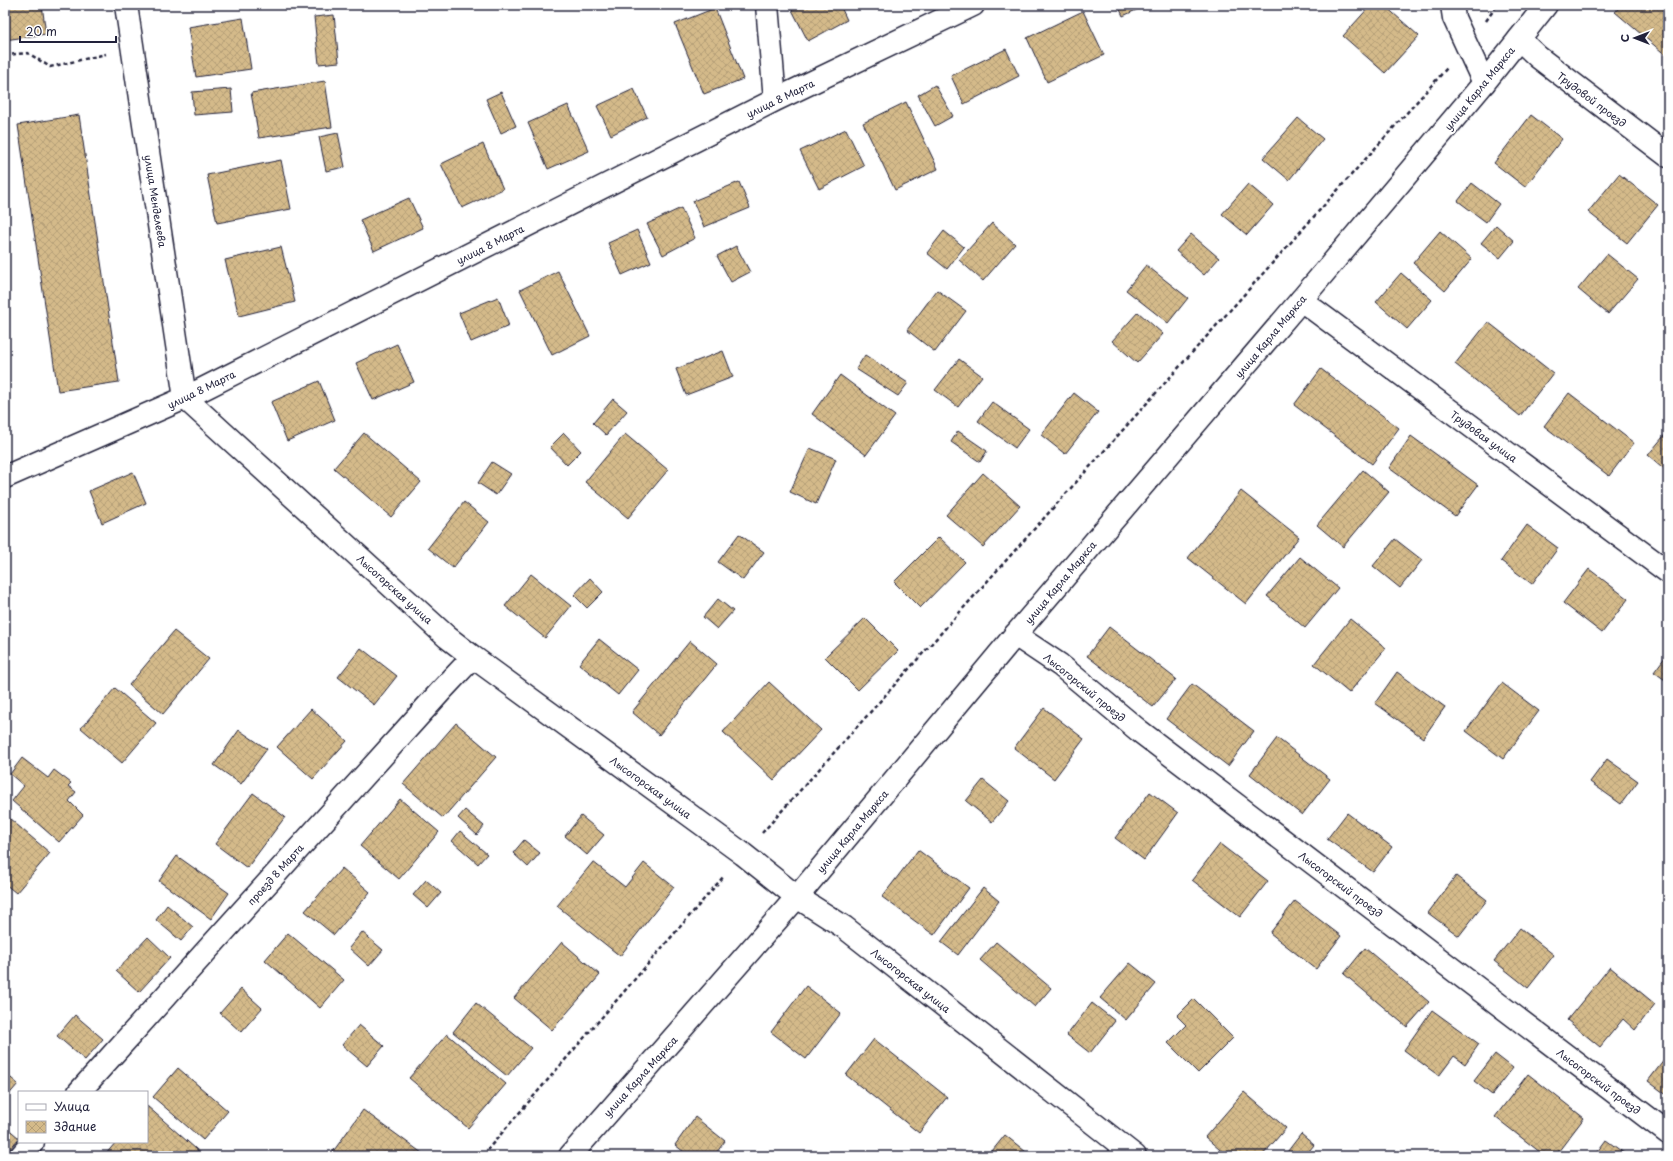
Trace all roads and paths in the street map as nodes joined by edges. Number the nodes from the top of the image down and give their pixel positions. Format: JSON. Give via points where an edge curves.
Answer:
{"nodes":[{"id":1,"x":126,"y":5,"type":"edge"},
{"id":2,"x":767,"y":5,"type":"edge"},
{"id":3,"x":973,"y":5,"type":"edge"},
{"id":4,"x":1452,"y":5,"type":"edge"},
{"id":5,"x":1497,"y":5,"type":"edge"},
{"id":6,"x":1546,"y":5,"type":"edge"},
{"id":7,"x":1519,"y":39,"type":"junction"},
{"id":8,"x":1466,"y":47,"type":"junction"},
{"id":9,"x":133,"y":49,"type":"junction"},
{"id":10,"x":5,"y":55,"type":"edge"},
{"id":11,"x":1484,"y":83,"type":"junction"},
{"id":12,"x":775,"y":100,"type":"junction"},
{"id":13,"x":1668,"y":156,"type":"edge"},
{"id":14,"x":1301,"y":300,"type":"junction"},
{"id":15,"x":185,"y":398,"type":"junction"},
{"id":16,"x":5,"y":477,"type":"edge"},
{"id":17,"x":1668,"y":572,"type":"edge"},
{"id":18,"x":1015,"y":635,"type":"junction"},
{"id":19,"x":473,"y":657,"type":"junction"},
{"id":20,"x":743,"y":854,"type":"junction"},
{"id":21,"x":797,"y":897,"type":"junction"},
{"id":22,"x":80,"y":1091,"type":"edge"},
{"id":23,"x":1668,"y":1133,"type":"edge"},
{"id":24,"x":32,"y":1143,"type":"edge"},
{"id":25,"x":21,"y":1156,"type":"edge"},
{"id":26,"x":482,"y":1156,"type":"edge"},
{"id":27,"x":570,"y":1156,"type":"edge"},
{"id":28,"x":1135,"y":1156,"type":"edge"}],
"edges":[{"from":1,"to":9,"type":"street","name":"улица Менделеева"},
{"from":2,"to":12,"type":"street"},
{"from":3,"to":12,"type":"street","name":"улица 8 Марта"},
{"from":4,"to":8,"type":"street","via":[[1454,18]]},
{"from":5,"to":8,"type":"path"},
{"from":6,"to":7,"type":"street","name":"улица Карла Маркса"},
{"from":7,"to":11,"type":"street","name":"улица Карла Маркса"},
{"from":7,"to":13,"type":"street","name":"Трудовой проезд","via":[[1538,57]]},
{"from":8,"to":11,"type":"street"},
{"from":8,"to":20,"type":"path"},
{"from":9,"to":10,"type":"path","via":[[50,67],[28,53]]},
{"from":9,"to":15,"type":"street","name":"улица Менделеева"},
{"from":11,"to":14,"type":"street","name":"улица Карла Маркса"},
{"from":12,"to":15,"type":"street","name":"улица 8 Марта"},
{"from":14,"to":17,"type":"street","name":"Трудовая улица"},
{"from":14,"to":18,"type":"street","name":"улица Карла Маркса"},
{"from":15,"to":16,"type":"street","name":"улица 8 Марта"},
{"from":15,"to":19,"type":"street","name":"Лысогорская улица","via":[[447,637]]},
{"from":18,"to":21,"type":"street","name":"улица Карла Маркса"},
{"from":18,"to":23,"type":"street","name":"Лысогорский проезд","via":[[1060,665],[1138,730]]},
{"from":19,"to":20,"type":"street","name":"Лысогорская улица"},
{"from":19,"to":22,"type":"street","name":"проезд 8 Марта"},
{"from":20,"to":21,"type":"street","name":"Лысогорская улица"},
{"from":20,"to":26,"type":"path"},
{"from":21,"to":27,"type":"street","name":"улица Карла Маркса"},
{"from":21,"to":28,"type":"street","name":"Лысогорская улица","via":[[844,927]]},
{"from":24,"to":25,"type":"street"}]}
